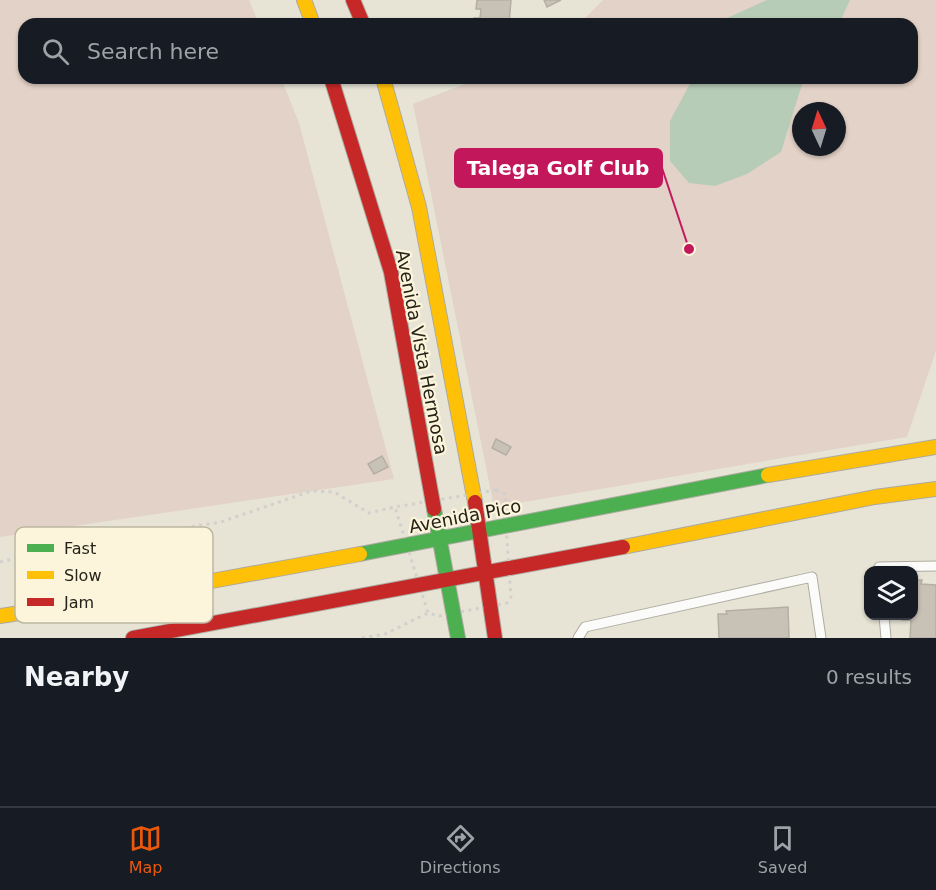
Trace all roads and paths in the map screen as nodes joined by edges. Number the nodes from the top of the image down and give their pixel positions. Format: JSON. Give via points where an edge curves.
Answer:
{"nodes":[{"id":1,"x":304,"y":0,"type":"edge"},
{"id":2,"x":353,"y":0,"type":"edge"},
{"id":3,"x":311,"y":18,"type":"edge"},
{"id":4,"x":360,"y":18,"type":"edge"},
{"id":5,"x":333,"y":84,"type":"edge"},
{"id":6,"x":385,"y":84,"type":"edge"},
{"id":7,"x":936,"y":447,"type":"edge"},
{"id":8,"x":936,"y":489,"type":"edge"},
{"id":9,"x":395,"y":507,"type":"dead end"},
{"id":10,"x":191,"y":527,"type":"edge"},
{"id":11,"x":481,"y":532,"type":"junction"},
{"id":12,"x":440,"y":539,"type":"junction"},
{"id":13,"x":15,"y":559,"type":"edge"},
{"id":14,"x":0,"y":562,"type":"edge"},
{"id":15,"x":918,"y":566,"type":"edge"},
{"id":16,"x":936,"y":566,"type":"edge"},
{"id":17,"x":485,"y":570,"type":"junction"},
{"id":18,"x":447,"y":578,"type":"junction"},
{"id":19,"x":213,"y":581,"type":"edge"},
{"id":20,"x":428,"y":613,"type":"dead end"},
{"id":21,"x":15,"y":614,"type":"edge"},
{"id":22,"x":0,"y":616,"type":"edge"},
{"id":23,"x":884,"y":620,"type":"edge"},
{"id":24,"x":212,"y":623,"type":"edge"},
{"id":25,"x":213,"y":623,"type":"edge"},
{"id":26,"x":133,"y":638,"type":"edge"},
{"id":27,"x":362,"y":638,"type":"edge"},
{"id":28,"x":458,"y":638,"type":"edge"},
{"id":29,"x":495,"y":638,"type":"edge"},
{"id":30,"x":578,"y":638,"type":"edge"},
{"id":31,"x":821,"y":638,"type":"edge"},
{"id":32,"x":886,"y":638,"type":"edge"}],
"edges":[{"from":1,"to":3,"type":"main road"},
{"from":2,"to":4,"type":"main road"},
{"from":5,"to":12,"type":"main road","name":"Avenida Vista Hermosa","via":[[392,272]]},
{"from":6,"to":11,"type":"main road","name":"Avenida Vista Hermosa","via":[[419,207]]},
{"from":7,"to":11,"type":"main road","name":"Avenida Pico","via":[[750,478]]},
{"from":8,"to":17,"type":"main road","via":[[875,496]]},
{"from":9,"to":10,"type":"path","via":[[369,513],[334,492],[311,491],[221,522]]},
{"from":11,"to":12,"type":"main road","name":"Avenida Pico"},
{"from":11,"to":17,"type":"main road","name":"Avenida Vista Hermosa"},
{"from":12,"to":18,"type":"main road","name":"Avenida Vista Hermosa"},
{"from":12,"to":19,"type":"main road","name":"Avenida Pico"},
{"from":13,"to":14,"type":"path"},
{"from":15,"to":16,"type":"lane"},
{"from":17,"to":18,"type":"main road"},
{"from":17,"to":29,"type":"main road","name":"Avenida Vista Hermosa"},
{"from":18,"to":25,"type":"main road"},
{"from":18,"to":28,"type":"main road","name":"Avenida Vista Hermosa"},
{"from":20,"to":27,"type":"path","via":[[385,634]]},
{"from":21,"to":22,"type":"main road","name":"Avenida Pico"},
{"from":23,"to":32,"type":"lane"},
{"from":24,"to":26,"type":"main road"},
{"from":30,"to":31,"type":"lane","via":[[585,627],[812,577]]}]}
